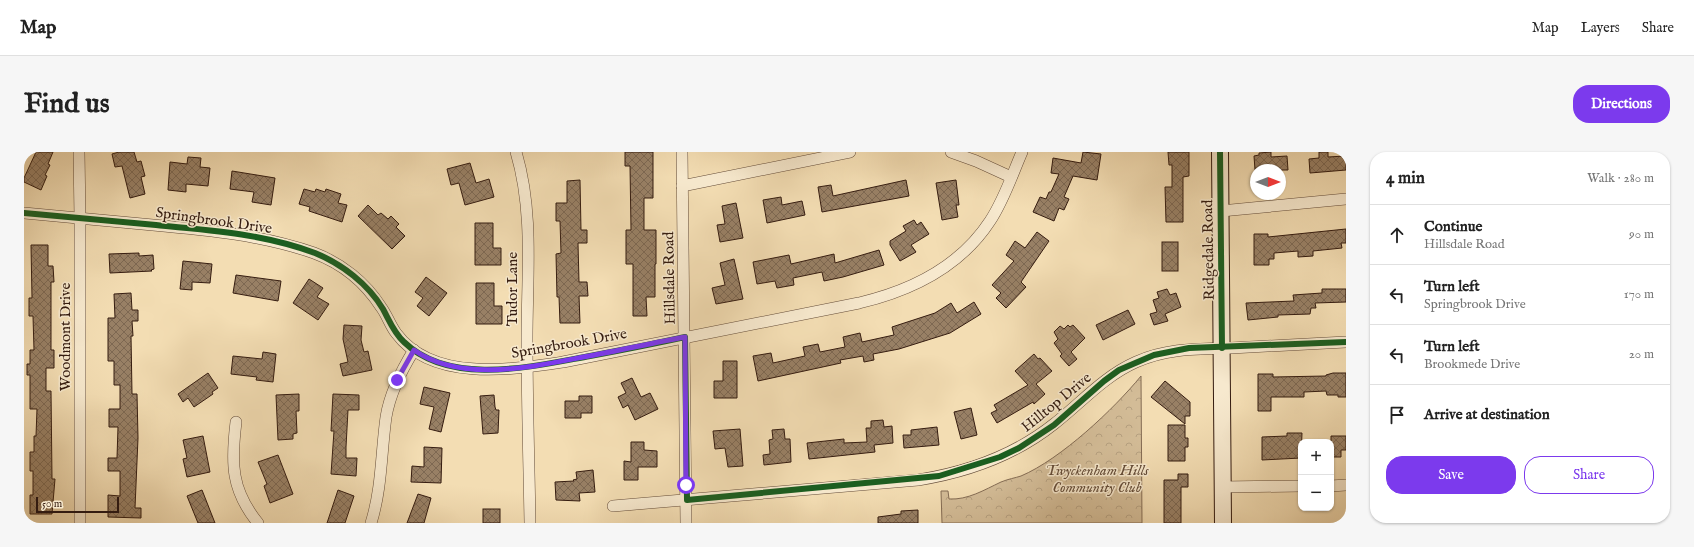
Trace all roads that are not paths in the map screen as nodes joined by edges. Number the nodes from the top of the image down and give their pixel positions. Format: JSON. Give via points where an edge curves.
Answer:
{"nodes":[{"id":1,"x":79,"y":152,"type":"edge"},
{"id":2,"x":516,"y":152,"type":"edge"},
{"id":3,"x":682,"y":152,"type":"edge"},
{"id":4,"x":850,"y":152,"type":"edge"},
{"id":5,"x":951,"y":152,"type":"edge"},
{"id":6,"x":1022,"y":152,"type":"edge"},
{"id":7,"x":1220,"y":152,"type":"edge"},
{"id":8,"x":1011,"y":177,"type":"junction"},
{"id":9,"x":682,"y":186,"type":"junction"},
{"id":10,"x":1346,"y":199,"type":"edge"},
{"id":11,"x":1221,"y":211,"type":"junction"},
{"id":12,"x":24,"y":213,"type":"edge"},
{"id":13,"x":80,"y":218,"type":"junction"},
{"id":14,"x":685,"y":337,"type":"junction"},
{"id":15,"x":1346,"y":342,"type":"edge"},
{"id":16,"x":1222,"y":348,"type":"junction"},
{"id":17,"x":414,"y":350,"type":"junction"},
{"id":18,"x":527,"y":368,"type":"junction"},
{"id":19,"x":236,"y":422,"type":"dead end"},
{"id":20,"x":1346,"y":485,"type":"edge"},
{"id":21,"x":1298,"y":486,"type":"edge"},
{"id":22,"x":1334,"y":486,"type":"edge"},
{"id":23,"x":1223,"y":487,"type":"junction"},
{"id":24,"x":687,"y":500,"type":"junction"},
{"id":25,"x":613,"y":506,"type":"dead end"},
{"id":26,"x":80,"y":523,"type":"edge"},
{"id":27,"x":258,"y":523,"type":"edge"},
{"id":28,"x":372,"y":523,"type":"edge"},
{"id":29,"x":530,"y":523,"type":"edge"},
{"id":30,"x":686,"y":523,"type":"edge"},
{"id":31,"x":1223,"y":523,"type":"edge"}],
"edges":[{"from":1,"to":13,"type":"street","name":"Woodmont Drive"},
{"from":2,"to":18,"type":"street","name":"Tudor Lane","via":[[526,190],[528,217]]},
{"from":3,"to":9,"type":"street","name":"Hillsdale Road"},
{"from":4,"to":9,"type":"street"},
{"from":5,"to":8,"type":"street"},
{"from":6,"to":8,"type":"street","name":"Springbrook Drive"},
{"from":7,"to":11,"type":"street","name":"Ridgedale Road"},
{"from":8,"to":14,"type":"street","name":"Springbrook Drive","via":[[1001,201],[982,231],[958,256],[924,280],[886,296]]},
{"from":9,"to":14,"type":"street","name":"Hillsdale Road"},
{"from":10,"to":11,"type":"street"},
{"from":11,"to":16,"type":"street","name":"Ridgedale Road"},
{"from":12,"to":13,"type":"street","name":"Springbrook Drive"},
{"from":13,"to":17,"type":"street","name":"Springbrook Drive","via":[[264,238],[315,253],[338,264],[364,285],[382,307],[395,332]]},
{"from":13,"to":26,"type":"street","name":"Woodmont Drive"},
{"from":14,"to":18,"type":"street","name":"Springbrook Drive"},
{"from":14,"to":24,"type":"street","name":"Hillsdale Road"},
{"from":15,"to":16,"type":"street","name":"Hilltop Drive"},
{"from":16,"to":23,"type":"street","name":"Ridgedale Road"},
{"from":16,"to":24,"type":"street","name":"Hilltop Drive","via":[[1171,351],[1136,362],[1104,381],[1037,437],[1000,457],[960,471],[918,480]]},
{"from":17,"to":18,"type":"street","name":"Springbrook Drive","via":[[425,358],[448,366]]},
{"from":17,"to":28,"type":"street","via":[[397,380],[388,411],[378,501]]},
{"from":18,"to":29,"type":"street","name":"Tudor Lane"},
{"from":19,"to":27,"type":"street","via":[[234,476],[241,499]]},
{"from":20,"to":22,"type":"street"},
{"from":21,"to":23,"type":"street"},
{"from":23,"to":31,"type":"street","name":"Ridgedale Road"},
{"from":24,"to":25,"type":"street","name":"Hilltop Drive"},
{"from":24,"to":30,"type":"street","name":"Hillsdale Road"}]}
